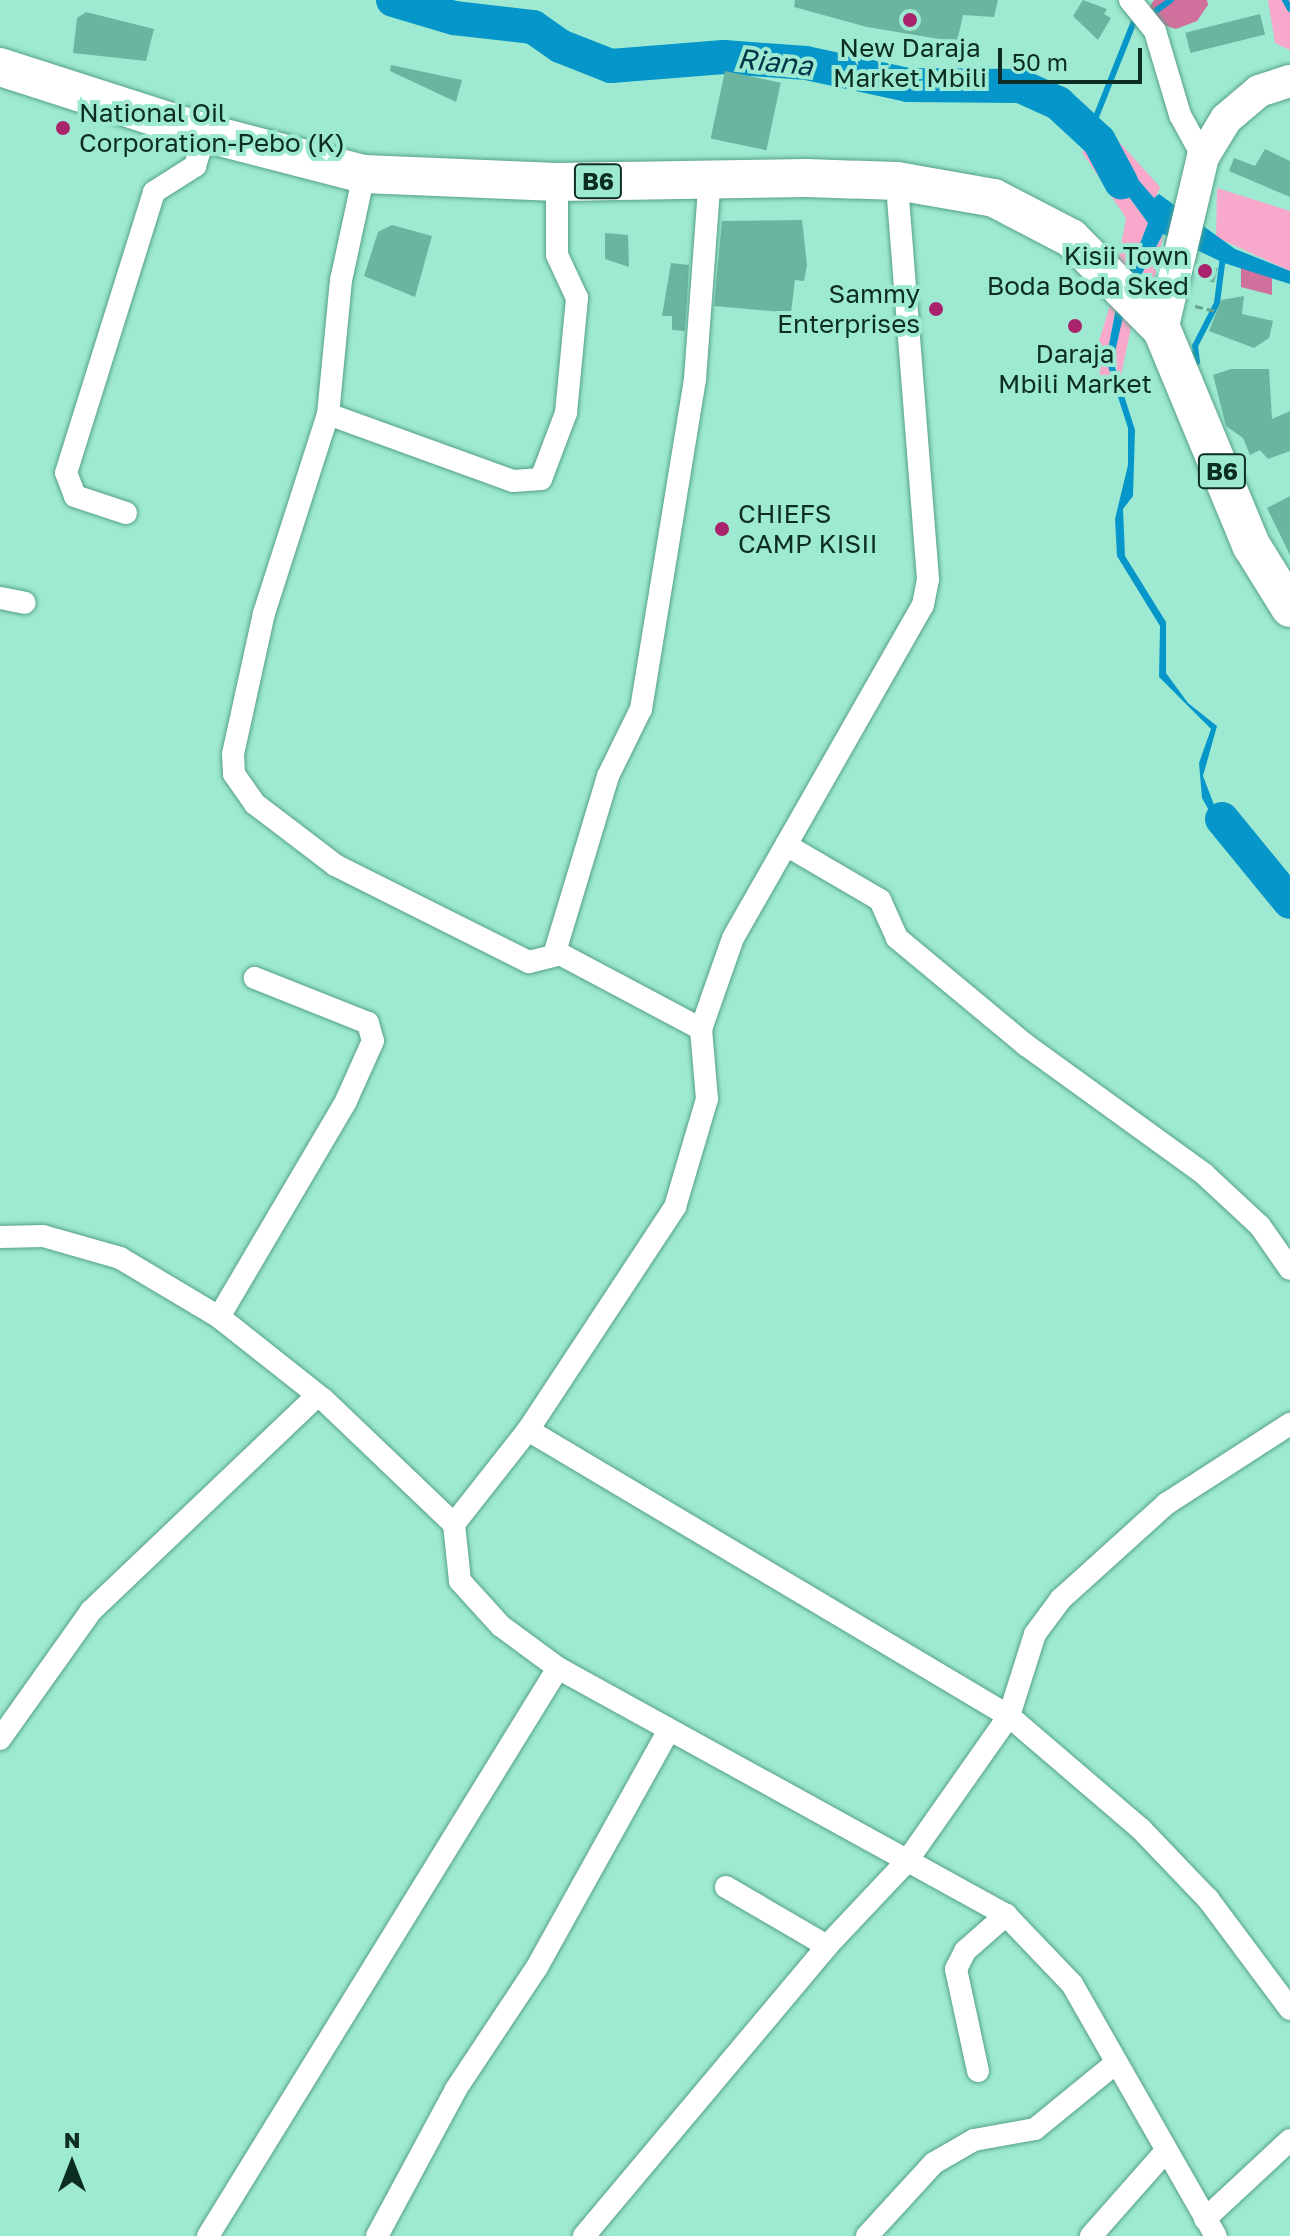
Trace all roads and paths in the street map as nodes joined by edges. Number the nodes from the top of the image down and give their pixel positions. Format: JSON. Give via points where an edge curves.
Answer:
{"nodes":[{"id":1,"x":1130,"y":0,"type":"edge"},
{"id":2,"x":0,"y":67,"type":"edge"},
{"id":3,"x":1290,"y":81,"type":"edge"},
{"id":4,"x":205,"y":133,"type":"junction"},
{"id":5,"x":1203,"y":157,"type":"junction"},
{"id":6,"x":364,"y":174,"type":"junction"},
{"id":7,"x":897,"y":181,"type":"junction"},
{"id":8,"x":557,"y":182,"type":"junction"},
{"id":9,"x":709,"y":193,"type":"junction"},
{"id":10,"x":1162,"y":330,"type":"junction"},
{"id":11,"x":328,"y":414,"type":"junction"},
{"id":12,"x":126,"y":513,"type":"dead end"},
{"id":13,"x":0,"y":598,"type":"edge"},
{"id":14,"x":25,"y":603,"type":"dead end"},
{"id":15,"x":1290,"y":608,"type":"edge"},
{"id":16,"x":786,"y":845,"type":"junction"},
{"id":17,"x":554,"y":955,"type":"junction"},
{"id":18,"x":255,"y":978,"type":"dead end"},
{"id":19,"x":701,"y":1029,"type":"junction"},
{"id":20,"x":0,"y":1237,"type":"edge"},
{"id":21,"x":1290,"y":1269,"type":"edge"},
{"id":22,"x":219,"y":1317,"type":"junction"},
{"id":23,"x":317,"y":1396,"type":"junction"},
{"id":24,"x":1290,"y":1424,"type":"edge"},
{"id":25,"x":528,"y":1430,"type":"junction"},
{"id":26,"x":454,"y":1524,"type":"junction"},
{"id":27,"x":558,"y":1668,"type":"junction"},
{"id":28,"x":1009,"y":1716,"type":"junction"},
{"id":29,"x":669,"y":1730,"type":"junction"},
{"id":30,"x":0,"y":1739,"type":"edge"},
{"id":31,"x":907,"y":1861,"type":"junction"},
{"id":32,"x":726,"y":1887,"type":"dead end"},
{"id":33,"x":1006,"y":1915,"type":"junction"},
{"id":34,"x":827,"y":1946,"type":"junction"},
{"id":35,"x":1290,"y":2009,"type":"edge"},
{"id":36,"x":1116,"y":2063,"type":"junction"},
{"id":37,"x":978,"y":2071,"type":"dead end"},
{"id":38,"x":1290,"y":2140,"type":"edge"},
{"id":39,"x":1166,"y":2151,"type":"junction"},
{"id":40,"x":1211,"y":2228,"type":"edge"},
{"id":41,"x":208,"y":2236,"type":"edge"},
{"id":42,"x":377,"y":2236,"type":"edge"},
{"id":43,"x":584,"y":2236,"type":"edge"},
{"id":44,"x":867,"y":2236,"type":"edge"},
{"id":45,"x":1091,"y":2236,"type":"edge"}],
"edges":[{"from":1,"to":5,"type":"street","via":[[1155,31],[1180,115]]},
{"from":2,"to":4,"type":"highway","number":"B6"},
{"from":3,"to":5,"type":"main road","via":[[1259,91],[1226,119]]},
{"from":4,"to":6,"type":"highway","number":"B6"},
{"from":4,"to":12,"type":"street","via":[[195,166],[154,192],[66,473],[75,496]]},
{"from":5,"to":10,"type":"main road"},
{"from":6,"to":8,"type":"highway","number":"B6"},
{"from":6,"to":11,"type":"street","via":[[341,280]]},
{"from":7,"to":9,"type":"highway","number":"B6"},
{"from":7,"to":10,"type":"highway","number":"B6","via":[[955,189],[1027,212],[1109,270]]},
{"from":7,"to":16,"type":"street","via":[[928,579],[923,605]]},
{"from":8,"to":9,"type":"highway","number":"B6"},
{"from":8,"to":11,"type":"street","via":[[557,255],[577,298],[566,413],[541,479],[513,481]]},
{"from":9,"to":17,"type":"street","via":[[695,379],[641,709],[608,776]]},
{"from":10,"to":15,"type":"highway","number":"B6","via":[[1251,545]]},
{"from":11,"to":17,"type":"street","via":[[264,613],[233,754],[234,774],[255,804],[335,865],[529,962]]},
{"from":13,"to":14,"type":"street"},
{"from":16,"to":19,"type":"street","via":[[733,938]]},
{"from":16,"to":21,"type":"street","via":[[880,900],[897,938],[1026,1045],[1204,1174],[1260,1226]]},
{"from":17,"to":19,"type":"street"},
{"from":18,"to":22,"type":"street","via":[[362,1019],[374,1030],[373,1041],[346,1101]]},
{"from":19,"to":25,"type":"street","via":[[707,1099],[675,1207]]},
{"from":20,"to":22,"type":"street","via":[[43,1236],[120,1258]]},
{"from":22,"to":23,"type":"street"},
{"from":23,"to":26,"type":"street"},
{"from":23,"to":30,"type":"street","via":[[91,1611]]},
{"from":24,"to":28,"type":"street","via":[[1166,1504],[1061,1599],[1035,1634]]},
{"from":25,"to":26,"type":"street"},
{"from":25,"to":28,"type":"street"},
{"from":26,"to":27,"type":"street","via":[[460,1581],[501,1626]]},
{"from":27,"to":29,"type":"street"},
{"from":27,"to":41,"type":"street"},
{"from":28,"to":31,"type":"street"},
{"from":28,"to":35,"type":"street","via":[[1179,1869]]},
{"from":29,"to":31,"type":"street"},
{"from":29,"to":42,"type":"street","via":[[537,1967],[456,2089]]},
{"from":31,"to":33,"type":"street"},
{"from":31,"to":34,"type":"street"},
{"from":32,"to":34,"type":"street"},
{"from":33,"to":36,"type":"street","via":[[1072,1984]]},
{"from":33,"to":37,"type":"street","via":[[965,1951],[956,1969]]},
{"from":34,"to":43,"type":"street"},
{"from":36,"to":39,"type":"street"},
{"from":36,"to":44,"type":"street","via":[[1035,2129],[974,2140],[934,2163]]},
{"from":38,"to":40,"type":"street"},
{"from":39,"to":40,"type":"street"},
{"from":39,"to":45,"type":"street"}]}
